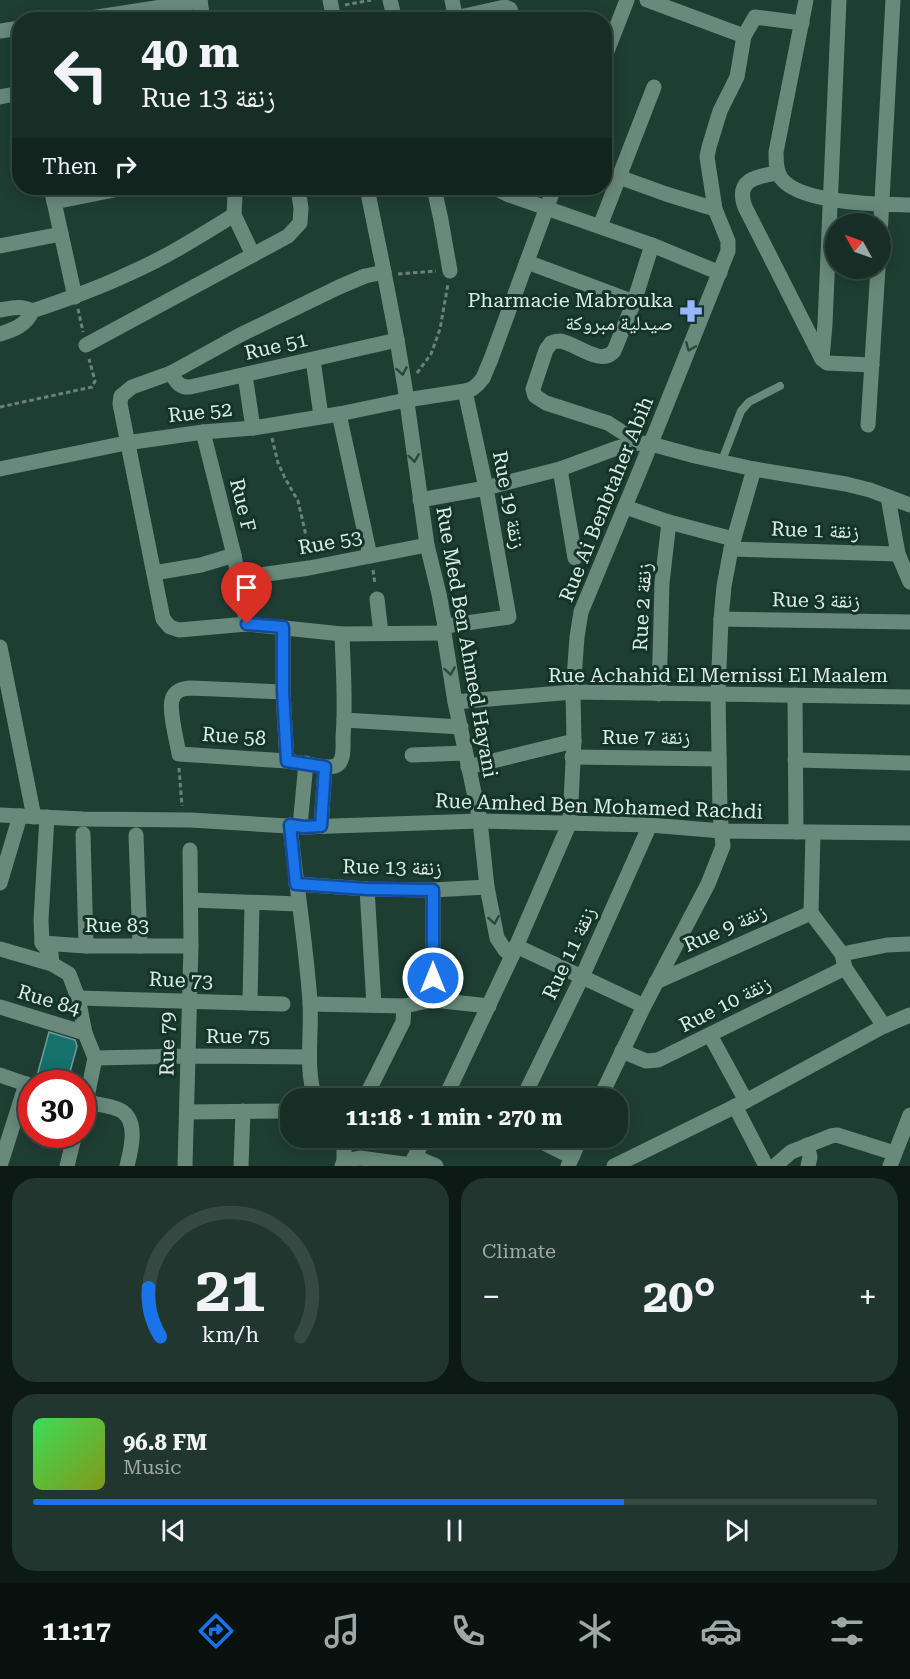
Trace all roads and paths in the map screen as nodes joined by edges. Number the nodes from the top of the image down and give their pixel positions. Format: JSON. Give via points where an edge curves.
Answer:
{"nodes":[{"id":1,"x":371,"y":0,"type":"edge"},
{"id":2,"x":627,"y":0,"type":"edge"},
{"id":3,"x":647,"y":0,"type":"edge"},
{"id":4,"x":806,"y":0,"type":"edge"},
{"id":5,"x":839,"y":0,"type":"edge"},
{"id":6,"x":893,"y":0,"type":"edge"},
{"id":7,"x":200,"y":1,"type":"edge"},
{"id":8,"x":332,"y":9,"type":"edge"},
{"id":9,"x":129,"y":12,"type":"edge"},
{"id":10,"x":484,"y":12,"type":"edge"},
{"id":11,"x":511,"y":12,"type":"edge"},
{"id":12,"x":802,"y":23,"type":"junction"},
{"id":13,"x":744,"y":36,"type":"junction"},
{"id":14,"x":612,"y":37,"type":"edge"},
{"id":15,"x":654,"y":87,"type":"dead end"},
{"id":16,"x":778,"y":173,"type":"junction"},
{"id":17,"x":619,"y":177,"type":"junction"},
{"id":18,"x":53,"y":195,"type":"edge"},
{"id":19,"x":235,"y":195,"type":"edge"},
{"id":20,"x":299,"y":195,"type":"edge"},
{"id":21,"x":368,"y":195,"type":"edge"},
{"id":22,"x":436,"y":195,"type":"edge"},
{"id":23,"x":509,"y":195,"type":"edge"},
{"id":24,"x":551,"y":195,"type":"edge"},
{"id":25,"x":830,"y":199,"type":"junction"},
{"id":26,"x":883,"y":204,"type":"junction"},
{"id":27,"x":910,"y":205,"type":"edge"},
{"id":28,"x":547,"y":207,"type":"junction"},
{"id":29,"x":715,"y":209,"type":"junction"},
{"id":30,"x":882,"y":213,"type":"edge"},
{"id":31,"x":234,"y":215,"type":"junction"},
{"id":32,"x":600,"y":226,"type":"junction"},
{"id":33,"x":61,"y":234,"type":"junction"},
{"id":34,"x":652,"y":245,"type":"junction"},
{"id":35,"x":0,"y":246,"type":"edge"},
{"id":36,"x":253,"y":255,"type":"junction"},
{"id":37,"x":526,"y":262,"type":"junction"},
{"id":38,"x":450,"y":271,"type":"junction"},
{"id":39,"x":385,"y":273,"type":"junction"},
{"id":40,"x":720,"y":273,"type":"junction"},
{"id":41,"x":877,"y":279,"type":"edge"},
{"id":42,"x":75,"y":297,"type":"junction"},
{"id":43,"x":634,"y":302,"type":"junction"},
{"id":44,"x":0,"y":310,"type":"edge"},
{"id":45,"x":32,"y":311,"type":"junction"},
{"id":46,"x":0,"y":334,"type":"edge"},
{"id":47,"x":396,"y":340,"type":"junction"},
{"id":48,"x":86,"y":345,"type":"dead end"},
{"id":49,"x":822,"y":359,"type":"junction"},
{"id":50,"x":313,"y":360,"type":"junction"},
{"id":51,"x":872,"y":365,"type":"junction"},
{"id":52,"x":171,"y":373,"type":"junction"},
{"id":53,"x":245,"y":375,"type":"junction"},
{"id":54,"x":94,"y":386,"type":"dead end"},
{"id":55,"x":780,"y":386,"type":"dead end"},
{"id":56,"x":465,"y":391,"type":"junction"},
{"id":57,"x":405,"y":394,"type":"junction"},
{"id":58,"x":0,"y":407,"type":"edge"},
{"id":59,"x":339,"y":414,"type":"junction"},
{"id":60,"x":321,"y":416,"type":"junction"},
{"id":61,"x":269,"y":425,"type":"junction"},
{"id":62,"x":868,"y":425,"type":"dead end"},
{"id":63,"x":253,"y":428,"type":"junction"},
{"id":64,"x":203,"y":432,"type":"junction"},
{"id":65,"x":126,"y":443,"type":"junction"},
{"id":66,"x":645,"y":444,"type":"junction"},
{"id":67,"x":721,"y":462,"type":"junction"},
{"id":68,"x":0,"y":469,"type":"edge"},
{"id":69,"x":560,"y":469,"type":"junction"},
{"id":70,"x":754,"y":469,"type":"junction"},
{"id":71,"x":486,"y":488,"type":"junction"},
{"id":72,"x":888,"y":496,"type":"junction"},
{"id":73,"x":420,"y":500,"type":"junction"},
{"id":74,"x":910,"y":505,"type":"edge"},
{"id":75,"x":625,"y":507,"type":"junction"},
{"id":76,"x":669,"y":522,"type":"junction"},
{"id":77,"x":426,"y":544,"type":"junction"},
{"id":78,"x":732,"y":544,"type":"junction"},
{"id":79,"x":898,"y":554,"type":"junction"},
{"id":80,"x":234,"y":555,"type":"junction"},
{"id":81,"x":370,"y":556,"type":"junction"},
{"id":82,"x":575,"y":558,"type":"dead end"},
{"id":83,"x":309,"y":568,"type":"junction"},
{"id":84,"x":154,"y":573,"type":"junction"},
{"id":85,"x":240,"y":578,"type":"junction"},
{"id":86,"x":910,"y":582,"type":"edge"},
{"id":87,"x":378,"y":600,"type":"joint"},
{"id":88,"x":721,"y":619,"type":"junction"},
{"id":89,"x":910,"y":622,"type":"edge"},
{"id":90,"x":247,"y":624,"type":"junction"},
{"id":91,"x":283,"y":627,"type":"junction"},
{"id":92,"x":445,"y":630,"type":"junction"},
{"id":93,"x":381,"y":633,"type":"junction"},
{"id":94,"x":342,"y":634,"type":"junction"},
{"id":95,"x":0,"y":647,"type":"edge"},
{"id":96,"x":283,"y":692,"type":"junction"},
{"id":97,"x":573,"y":692,"type":"junction"},
{"id":98,"x":718,"y":693,"type":"junction"},
{"id":99,"x":659,"y":694,"type":"junction"},
{"id":100,"x":795,"y":695,"type":"junction"},
{"id":101,"x":910,"y":697,"type":"edge"},
{"id":102,"x":455,"y":702,"type":"junction"},
{"id":103,"x":345,"y":720,"type":"junction"},
{"id":104,"x":461,"y":727,"type":"junction"},
{"id":105,"x":573,"y":741,"type":"junction"},
{"id":106,"x":179,"y":754,"type":"junction"},
{"id":107,"x":412,"y":755,"type":"dead end"},
{"id":108,"x":572,"y":757,"type":"junction"},
{"id":109,"x":720,"y":759,"type":"junction"},
{"id":110,"x":466,"y":760,"type":"junction"},
{"id":111,"x":795,"y":760,"type":"junction"},
{"id":112,"x":287,"y":761,"type":"junction"},
{"id":113,"x":306,"y":763,"type":"junction"},
{"id":114,"x":910,"y":763,"type":"edge"},
{"id":115,"x":325,"y":767,"type":"junction"},
{"id":116,"x":0,"y":815,"type":"edge"},
{"id":117,"x":33,"y":817,"type":"junction"},
{"id":118,"x":182,"y":819,"type":"junction"},
{"id":119,"x":480,"y":821,"type":"junction"},
{"id":120,"x":570,"y":822,"type":"junction"},
{"id":121,"x":295,"y":825,"type":"junction"},
{"id":122,"x":650,"y":825,"type":"junction"},
{"id":123,"x":321,"y":826,"type":"junction"},
{"id":124,"x":722,"y":831,"type":"junction"},
{"id":125,"x":796,"y":832,"type":"junction"},
{"id":126,"x":813,"y":833,"type":"junction"},
{"id":127,"x":910,"y":833,"type":"edge"},
{"id":128,"x":83,"y":834,"type":"dead end"},
{"id":129,"x":136,"y":835,"type":"dead end"},
{"id":130,"x":190,"y":850,"type":"dead end"},
{"id":131,"x":0,"y":883,"type":"edge"},
{"id":132,"x":296,"y":884,"type":"junction"},
{"id":133,"x":487,"y":887,"type":"junction"},
{"id":134,"x":367,"y":889,"type":"junction"},
{"id":135,"x":433,"y":890,"type":"junction"},
{"id":136,"x":191,"y":900,"type":"junction"},
{"id":137,"x":252,"y":903,"type":"junction"},
{"id":138,"x":299,"y":904,"type":"junction"},
{"id":139,"x":811,"y":913,"type":"junction"},
{"id":140,"x":42,"y":943,"type":"junction"},
{"id":141,"x":910,"y":944,"type":"edge"},
{"id":142,"x":86,"y":946,"type":"junction"},
{"id":143,"x":140,"y":946,"type":"junction"},
{"id":144,"x":191,"y":946,"type":"junction"},
{"id":145,"x":0,"y":949,"type":"edge"},
{"id":146,"x":514,"y":951,"type":"junction"},
{"id":147,"x":844,"y":961,"type":"junction"},
{"id":148,"x":52,"y":964,"type":"junction"},
{"id":149,"x":582,"y":977,"type":"junction"},
{"id":150,"x":656,"y":982,"type":"junction"},
{"id":151,"x":78,"y":998,"type":"junction"},
{"id":152,"x":433,"y":1000,"type":"junction"},
{"id":153,"x":189,"y":1001,"type":"junction"},
{"id":154,"x":249,"y":1003,"type":"junction"},
{"id":155,"x":283,"y":1004,"type":"dead end"},
{"id":156,"x":310,"y":1004,"type":"junction"},
{"id":157,"x":374,"y":1005,"type":"junction"},
{"id":158,"x":404,"y":1006,"type":"junction"},
{"id":159,"x":489,"y":1006,"type":"junction"},
{"id":160,"x":644,"y":1006,"type":"junction"},
{"id":161,"x":0,"y":1007,"type":"edge"},
{"id":162,"x":910,"y":1015,"type":"edge"},
{"id":163,"x":884,"y":1026,"type":"junction"},
{"id":164,"x":85,"y":1033,"type":"junction"},
{"id":165,"x":710,"y":1035,"type":"junction"},
{"id":166,"x":622,"y":1051,"type":"junction"},
{"id":167,"x":188,"y":1056,"type":"junction"},
{"id":168,"x":309,"y":1057,"type":"junction"},
{"id":169,"x":95,"y":1058,"type":"junction"},
{"id":170,"x":92,"y":1070,"type":"edge"},
{"id":171,"x":0,"y":1075,"type":"edge"},
{"id":172,"x":18,"y":1081,"type":"edge"},
{"id":173,"x":312,"y":1088,"type":"edge"},
{"id":174,"x":370,"y":1088,"type":"edge"},
{"id":175,"x":453,"y":1088,"type":"edge"},
{"id":176,"x":528,"y":1088,"type":"edge"},
{"id":177,"x":605,"y":1088,"type":"edge"},
{"id":178,"x":96,"y":1104,"type":"edge"},
{"id":179,"x":741,"y":1104,"type":"junction"},
{"id":180,"x":243,"y":1111,"type":"junction"},
{"id":181,"x":280,"y":1111,"type":"edge"},
{"id":182,"x":187,"y":1112,"type":"junction"},
{"id":183,"x":910,"y":1115,"type":"edge"},
{"id":184,"x":18,"y":1116,"type":"edge"},
{"id":185,"x":807,"y":1145,"type":"junction"},
{"id":186,"x":72,"y":1148,"type":"edge"},
{"id":187,"x":344,"y":1148,"type":"edge"},
{"id":188,"x":420,"y":1148,"type":"edge"},
{"id":189,"x":549,"y":1148,"type":"edge"},
{"id":190,"x":576,"y":1148,"type":"edge"},
{"id":191,"x":892,"y":1160,"type":"edge"},
{"id":192,"x":570,"y":1162,"type":"edge"},
{"id":193,"x":343,"y":1163,"type":"edge"},
{"id":194,"x":412,"y":1163,"type":"edge"},
{"id":195,"x":0,"y":1166,"type":"edge"},
{"id":196,"x":67,"y":1166,"type":"edge"},
{"id":197,"x":127,"y":1166,"type":"edge"},
{"id":198,"x":185,"y":1166,"type":"edge"},
{"id":199,"x":241,"y":1166,"type":"edge"},
{"id":200,"x":436,"y":1166,"type":"edge"},
{"id":201,"x":614,"y":1166,"type":"edge"},
{"id":202,"x":766,"y":1166,"type":"edge"},
{"id":203,"x":775,"y":1166,"type":"edge"},
{"id":204,"x":808,"y":1166,"type":"edge"}],
"edges":[{"from":1,"to":8,"type":"path"},
{"from":2,"to":14,"type":"street"},
{"from":3,"to":13,"type":"street"},
{"from":4,"to":12,"type":"street"},
{"from":5,"to":25,"type":"street"},
{"from":6,"to":26,"type":"street"},
{"from":7,"to":9,"type":"street"},
{"from":10,"to":11,"type":"street","via":[[505,7]]},
{"from":12,"to":13,"type":"street","via":[[755,17]]},
{"from":12,"to":16,"type":"street","via":[[776,152]]},
{"from":13,"to":29,"type":"street","name":"Rue Ai Benbtaher Abih","via":[[737,77],[708,147]]},
{"from":15,"to":17,"type":"street"},
{"from":16,"to":25,"type":"street","via":[[794,189]]},
{"from":16,"to":49,"type":"street","via":[[750,180],[742,191],[743,200]]},
{"from":17,"to":29,"type":"street"},
{"from":17,"to":32,"type":"street"},
{"from":18,"to":33,"type":"street"},
{"from":19,"to":31,"type":"street"},
{"from":20,"to":36,"type":"street","via":[[300,223],[288,236]]},
{"from":21,"to":39,"type":"street","name":"Rue Med Ben Ahmed Hayani"},
{"from":22,"to":38,"type":"street"},
{"from":23,"to":28,"type":"street"},
{"from":24,"to":28,"type":"street"},
{"from":25,"to":26,"type":"street"},
{"from":25,"to":49,"type":"street"},
{"from":26,"to":27,"type":"street"},
{"from":26,"to":30,"type":"street"},
{"from":28,"to":32,"type":"street"},
{"from":28,"to":37,"type":"street"},
{"from":29,"to":40,"type":"street","name":"Rue Ai Benbtaher Abih","via":[[729,246]]},
{"from":31,"to":36,"type":"street"},
{"from":31,"to":42,"type":"street","via":[[130,274]]},
{"from":32,"to":34,"type":"street"},
{"from":33,"to":35,"type":"street"},
{"from":33,"to":42,"type":"street"},
{"from":34,"to":40,"type":"street"},
{"from":34,"to":43,"type":"street"},
{"from":36,"to":48,"type":"street"},
{"from":37,"to":43,"type":"street"},
{"from":37,"to":56,"type":"street","via":[[483,378]]},
{"from":38,"to":39,"type":"path"},
{"from":38,"to":57,"type":"path","via":[[431,354]]},
{"from":39,"to":47,"type":"street","name":"Rue Med Ben Ahmed Hayani"},
{"from":39,"to":52,"type":"street","via":[[339,287]]},
{"from":40,"to":66,"type":"street","name":"Rue Ai Benbtaher Abih","one_way":true},
{"from":41,"to":51,"type":"street"},
{"from":42,"to":45,"type":"street"},
{"from":43,"to":66,"type":"street","via":[[611,355],[599,357],[560,341],[551,343],[533,389],[535,396],[546,403],[603,421]]},
{"from":44,"to":45,"type":"street","via":[[20,307]]},
{"from":45,"to":46,"type":"street","via":[[21,326]]},
{"from":47,"to":50,"type":"street","name":"Rue 51"},
{"from":47,"to":57,"type":"street","name":"Rue Med Ben Ahmed Hayani","one_way":true},
{"from":49,"to":51,"type":"street","via":[[827,363]]},
{"from":50,"to":53,"type":"street","name":"Rue 51"},
{"from":50,"to":60,"type":"street"},
{"from":51,"to":62,"type":"street"},
{"from":52,"to":53,"type":"street","name":"Rue 51","via":[[185,388]]},
{"from":52,"to":65,"type":"street","via":[[132,387],[121,396]]},
{"from":53,"to":63,"type":"street"},
{"from":54,"to":58,"type":"path"},
{"from":55,"to":67,"type":"lane","via":[[748,402],[741,411]]},
{"from":56,"to":57,"type":"street","name":"Rue 52"},
{"from":56,"to":71,"type":"street","name":"Rue 19 زنقة"},
{"from":57,"to":59,"type":"street","name":"Rue 52"},
{"from":57,"to":73,"type":"street","name":"Rue Med Ben Ahmed Hayani","one_way":true},
{"from":59,"to":60,"type":"street","name":"Rue 52"},
{"from":59,"to":81,"type":"street"},
{"from":60,"to":61,"type":"street","name":"Rue 52"},
{"from":61,"to":63,"type":"street","name":"Rue 52"},
{"from":61,"to":83,"type":"path","via":[[278,462],[298,501]]},
{"from":63,"to":64,"type":"street","name":"Rue 52"},
{"from":64,"to":65,"type":"street","name":"Rue 52"},
{"from":64,"to":80,"type":"street","name":"Rue F"},
{"from":65,"to":68,"type":"street","name":"Rue 52"},
{"from":65,"to":84,"type":"street"},
{"from":66,"to":67,"type":"street"},
{"from":66,"to":69,"type":"street","via":[[617,448]]},
{"from":66,"to":75,"type":"street","name":"Rue Ai Benbtaher Abih"},
{"from":67,"to":70,"type":"street"},
{"from":69,"to":71,"type":"street"},
{"from":69,"to":82,"type":"street"},
{"from":70,"to":72,"type":"street","via":[[846,484]]},
{"from":70,"to":78,"type":"street"},
{"from":71,"to":73,"type":"street"},
{"from":71,"to":92,"type":"street","name":"Rue 19 زنقة","via":[[509,617]]},
{"from":72,"to":74,"type":"street"},
{"from":72,"to":79,"type":"street"},
{"from":73,"to":77,"type":"street","name":"Rue Med Ben Ahmed Hayani"},
{"from":75,"to":76,"type":"street","name":"Rue 1 زنقة"},
{"from":75,"to":97,"type":"street","name":"Rue Ai Benbtaher Abih","via":[[581,612]]},
{"from":76,"to":78,"type":"street","name":"Rue 1 زنقة"},
{"from":76,"to":99,"type":"street","name":"Rue 2 زنقة","via":[[662,583]]},
{"from":77,"to":81,"type":"street","name":"Rue 53"},
{"from":77,"to":92,"type":"street","name":"Rue Med Ben Ahmed Hayani"},
{"from":78,"to":79,"type":"street","name":"Rue 1 زنقة"},
{"from":78,"to":88,"type":"street"},
{"from":79,"to":86,"type":"street"},
{"from":80,"to":84,"type":"street"},
{"from":80,"to":85,"type":"street","name":"Rue F"},
{"from":81,"to":83,"type":"street","name":"Rue 53"},
{"from":81,"to":87,"type":"path"},
{"from":83,"to":85,"type":"street","name":"Rue 53"},
{"from":84,"to":90,"type":"street","via":[[163,619],[170,627],[179,630]]},
{"from":85,"to":90,"type":"street","name":"Rue F"},
{"from":87,"to":93,"type":"street"},
{"from":88,"to":89,"type":"street","name":"Rue 3 زنقة"},
{"from":88,"to":98,"type":"street"},
{"from":90,"to":91,"type":"street"},
{"from":91,"to":94,"type":"street"},
{"from":91,"to":96,"type":"street"},
{"from":92,"to":93,"type":"street"},
{"from":92,"to":102,"type":"street","name":"Rue Med Ben Ahmed Hayani","one_way":true},
{"from":93,"to":94,"type":"street"},
{"from":94,"to":103,"type":"street"},
{"from":95,"to":117,"type":"street"},
{"from":96,"to":106,"type":"street","name":"Rue 58","via":[[186,688],[177,692],[172,699]]},
{"from":96,"to":112,"type":"street"},
{"from":97,"to":99,"type":"street","name":"Rue Achahid El Mernissi El Maalem"},
{"from":97,"to":102,"type":"street","name":"Rue Achahid El Mernissi El Maalem"},
{"from":97,"to":105,"type":"street","name":"Rue Ai Benbtaher Abih"},
{"from":98,"to":99,"type":"street","name":"Rue Achahid El Mernissi El Maalem"},
{"from":98,"to":100,"type":"street","name":"Rue Achahid El Mernissi El Maalem"},
{"from":98,"to":109,"type":"street"},
{"from":100,"to":101,"type":"street","name":"Rue Achahid El Mernissi El Maalem"},
{"from":100,"to":111,"type":"street"},
{"from":102,"to":104,"type":"street","name":"Rue Med Ben Ahmed Hayani"},
{"from":103,"to":104,"type":"street"},
{"from":103,"to":115,"type":"street","via":[[341,760],[335,766]]},
{"from":104,"to":110,"type":"street","name":"Rue Med Ben Ahmed Hayani"},
{"from":105,"to":108,"type":"street","name":"Rue Ai Benbtaher Abih"},
{"from":105,"to":110,"type":"street"},
{"from":106,"to":112,"type":"street","name":"Rue 58"},
{"from":106,"to":118,"type":"path"},
{"from":107,"to":110,"type":"street"},
{"from":108,"to":109,"type":"street","name":"Rue 7 زنقة"},
{"from":108,"to":120,"type":"street","name":"Rue Ai Benbtaher Abih"},
{"from":109,"to":124,"type":"street"},
{"from":110,"to":119,"type":"street","name":"Rue Med Ben Ahmed Hayani"},
{"from":111,"to":114,"type":"street"},
{"from":111,"to":125,"type":"street"},
{"from":112,"to":113,"type":"street","name":"Rue 58"},
{"from":113,"to":115,"type":"street","name":"Rue 58"},
{"from":113,"to":121,"type":"street"},
{"from":115,"to":123,"type":"street"},
{"from":116,"to":117,"type":"street","name":"Rue Amhed Ben Mohamed Rachdi"},
{"from":117,"to":118,"type":"street","name":"Rue Amhed Ben Mohamed Rachdi"},
{"from":117,"to":131,"type":"street"},
{"from":117,"to":140,"type":"street"},
{"from":118,"to":121,"type":"street","name":"Rue Amhed Ben Mohamed Rachdi"},
{"from":119,"to":120,"type":"street","name":"Rue Amhed Ben Mohamed Rachdi"},
{"from":119,"to":123,"type":"street","name":"Rue Amhed Ben Mohamed Rachdi"},
{"from":119,"to":133,"type":"street","name":"Rue Med Ben Ahmed Hayani"},
{"from":120,"to":122,"type":"street","name":"Rue Amhed Ben Mohamed Rachdi"},
{"from":120,"to":146,"type":"street"},
{"from":121,"to":123,"type":"street","name":"Rue Amhed Ben Mohamed Rachdi"},
{"from":121,"to":132,"type":"street"},
{"from":122,"to":124,"type":"street","name":"Rue Amhed Ben Mohamed Rachdi"},
{"from":122,"to":149,"type":"street","name":"Rue 11 زنقة"},
{"from":124,"to":125,"type":"street","name":"Rue Amhed Ben Mohamed Rachdi"},
{"from":124,"to":150,"type":"street","via":[[718,861]]},
{"from":125,"to":126,"type":"street","name":"Rue Amhed Ben Mohamed Rachdi"},
{"from":126,"to":127,"type":"street","name":"Rue Amhed Ben Mohamed Rachdi"},
{"from":126,"to":139,"type":"street"},
{"from":128,"to":142,"type":"street"},
{"from":129,"to":143,"type":"street"},
{"from":130,"to":136,"type":"street","name":"Rue 79"},
{"from":132,"to":134,"type":"street","name":"Rue 13 زنقة"},
{"from":132,"to":138,"type":"street"},
{"from":133,"to":135,"type":"street","name":"Rue 13 زنقة"},
{"from":133,"to":146,"type":"street","name":"Rue Med Ben Ahmed Hayani","one_way":true,"via":[[497,938],[505,950]]},
{"from":134,"to":135,"type":"street","name":"Rue 13 زنقة"},
{"from":134,"to":157,"type":"street"},
{"from":135,"to":152,"type":"street"},
{"from":136,"to":137,"type":"street"},
{"from":136,"to":144,"type":"street","name":"Rue 79"},
{"from":137,"to":138,"type":"street"},
{"from":137,"to":154,"type":"street"},
{"from":138,"to":156,"type":"street"},
{"from":139,"to":147,"type":"street"},
{"from":139,"to":150,"type":"street","name":"Rue 9 زنقة"},
{"from":140,"to":142,"type":"street","name":"Rue 83"},
{"from":140,"to":148,"type":"street","via":[[51,954]]},
{"from":141,"to":147,"type":"street","name":"Rue 10 زنقة","via":[[887,945]]},
{"from":142,"to":143,"type":"street","name":"Rue 83"},
{"from":143,"to":144,"type":"street","name":"Rue 83"},
{"from":144,"to":153,"type":"street","name":"Rue 79"},
{"from":145,"to":148,"type":"street"},
{"from":146,"to":149,"type":"street"},
{"from":146,"to":159,"type":"street"},
{"from":147,"to":163,"type":"street"},
{"from":147,"to":165,"type":"street","name":"Rue 10 زنقة"},
{"from":148,"to":151,"type":"street","via":[[69,975]]},
{"from":149,"to":160,"type":"street"},
{"from":149,"to":176,"type":"street","name":"Rue 11 زنقة"},
{"from":150,"to":160,"type":"street"},
{"from":151,"to":153,"type":"street","name":"Rue 73"},
{"from":151,"to":164,"type":"street"},
{"from":152,"to":158,"type":"street"},
{"from":152,"to":159,"type":"street"},
{"from":153,"to":154,"type":"street","name":"Rue 73"},
{"from":153,"to":167,"type":"street","name":"Rue 79"},
{"from":154,"to":155,"type":"street","name":"Rue 73"},
{"from":156,"to":157,"type":"street"},
{"from":156,"to":168,"type":"street"},
{"from":157,"to":158,"type":"street"},
{"from":158,"to":174,"type":"street","via":[[403,1022]]},
{"from":159,"to":175,"type":"street"},
{"from":160,"to":166,"type":"street"},
{"from":161,"to":164,"type":"street","name":"Rue 84"},
{"from":162,"to":163,"type":"street"},
{"from":163,"to":179,"type":"street"},
{"from":164,"to":169,"type":"street"},
{"from":165,"to":166,"type":"street","name":"Rue 10 زنقة","via":[[653,1061]]},
{"from":165,"to":179,"type":"street"},
{"from":166,"to":177,"type":"street"},
{"from":167,"to":168,"type":"street","name":"Rue 75"},
{"from":167,"to":169,"type":"street","name":"Rue 75"},
{"from":167,"to":182,"type":"street","name":"Rue 79"},
{"from":168,"to":173,"type":"street"},
{"from":169,"to":170,"type":"street"},
{"from":171,"to":172,"type":"street"},
{"from":178,"to":197,"type":"street","via":[[122,1111],[130,1119]]},
{"from":179,"to":201,"type":"street"},
{"from":179,"to":202,"type":"street"},
{"from":180,"to":181,"type":"street"},
{"from":180,"to":182,"type":"street"},
{"from":180,"to":199,"type":"street"},
{"from":182,"to":198,"type":"street","name":"Rue 79"},
{"from":183,"to":191,"type":"street"},
{"from":184,"to":195,"type":"street"},
{"from":185,"to":191,"type":"street","via":[[837,1135]]},
{"from":185,"to":203,"type":"street","via":[[790,1152]]},
{"from":185,"to":204,"type":"street"},
{"from":186,"to":196,"type":"street"},
{"from":187,"to":193,"type":"street"},
{"from":188,"to":194,"type":"street"},
{"from":189,"to":192,"type":"street"},
{"from":190,"to":192,"type":"street"},
{"from":193,"to":194,"type":"street","via":[[360,1158]]},
{"from":194,"to":200,"type":"street"}]}
